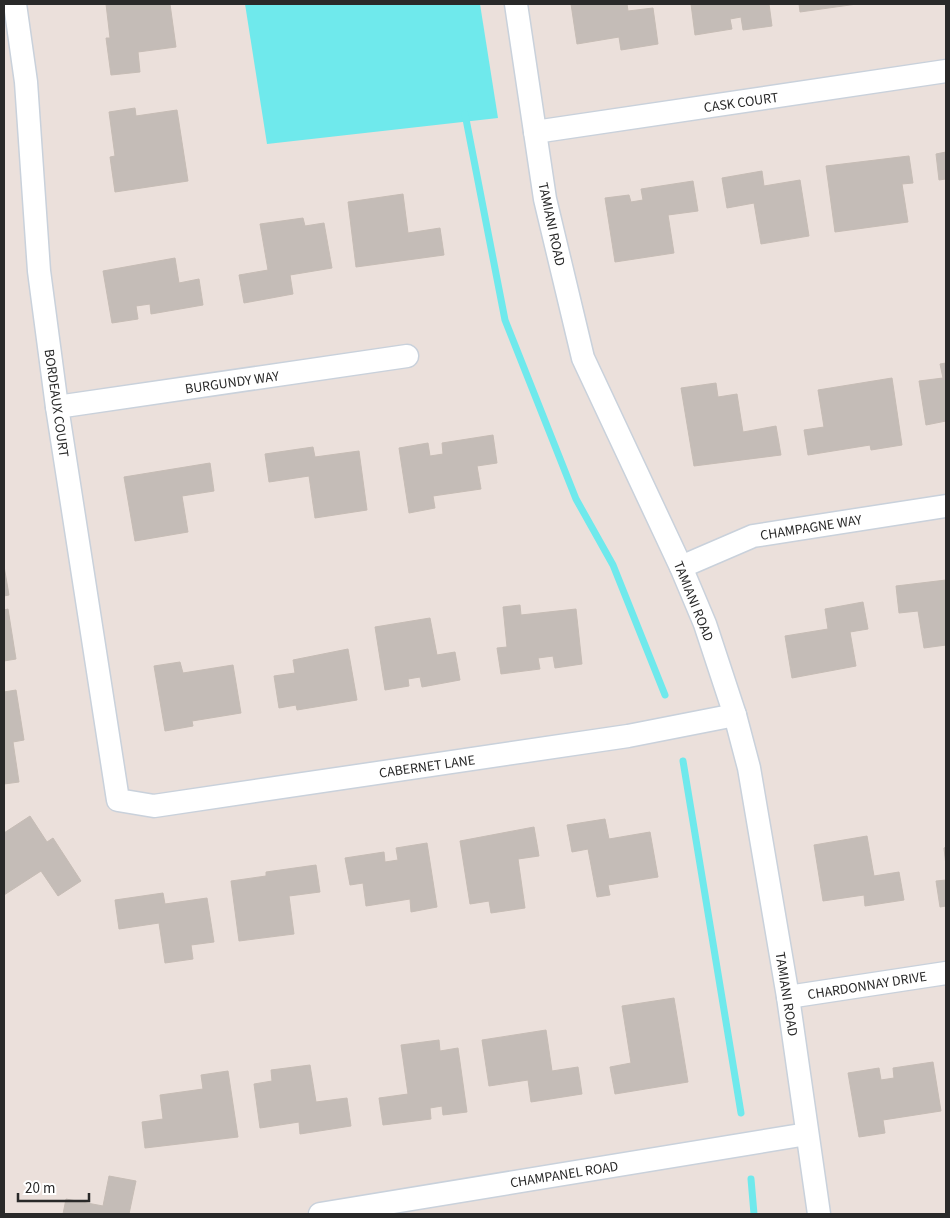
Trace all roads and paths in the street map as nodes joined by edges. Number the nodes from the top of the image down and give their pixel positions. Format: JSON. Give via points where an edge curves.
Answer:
{"nodes":[{"id":1,"x":15,"y":4,"type":"edge"},
{"id":2,"x":516,"y":4,"type":"edge"},
{"id":3,"x":946,"y":71,"type":"edge"},
{"id":4,"x":535,"y":132,"type":"junction"},
{"id":5,"x":408,"y":356,"type":"dead end"},
{"id":6,"x":57,"y":407,"type":"junction"},
{"id":7,"x":946,"y":506,"type":"edge"},
{"id":8,"x":682,"y":568,"type":"junction"},
{"id":9,"x":735,"y":715,"type":"junction"},
{"id":10,"x":118,"y":800,"type":"joint"},
{"id":11,"x":946,"y":973,"type":"edge"},
{"id":12,"x":788,"y":997,"type":"junction"},
{"id":13,"x":807,"y":1134,"type":"junction"},
{"id":14,"x":320,"y":1214,"type":"edge"},
{"id":15,"x":819,"y":1214,"type":"edge"}],
"edges":[{"from":1,"to":6,"type":"street","name":"BORDEAUX COURT","via":[[26,82],[39,271]]},
{"from":2,"to":4,"type":"street","name":"TAMIANI ROAD"},
{"from":3,"to":4,"type":"street","name":"CASK COURT"},
{"from":4,"to":8,"type":"street","name":"TAMIANI ROAD","via":[[545,199],[583,358]]},
{"from":5,"to":6,"type":"street","name":"BURGUNDY WAY"},
{"from":6,"to":10,"type":"street","name":"BORDEAUX COURT"},
{"from":7,"to":8,"type":"street","name":"CHAMPAGNE WAY","via":[[753,536]]},
{"from":8,"to":9,"type":"street","name":"TAMIANI ROAD","via":[[705,624]]},
{"from":9,"to":10,"type":"street","name":"CABERNET LANE","via":[[628,736],[154,806]]},
{"from":9,"to":12,"type":"street","name":"TAMIANI ROAD","via":[[749,768]]},
{"from":11,"to":12,"type":"street","name":"CHARDONNAY DRIVE"},
{"from":12,"to":13,"type":"street","name":"TAMIANI ROAD"},
{"from":13,"to":14,"type":"street","name":"CHAMPANEL ROAD"},
{"from":13,"to":15,"type":"street","name":"TAMIANI ROAD"}]}
